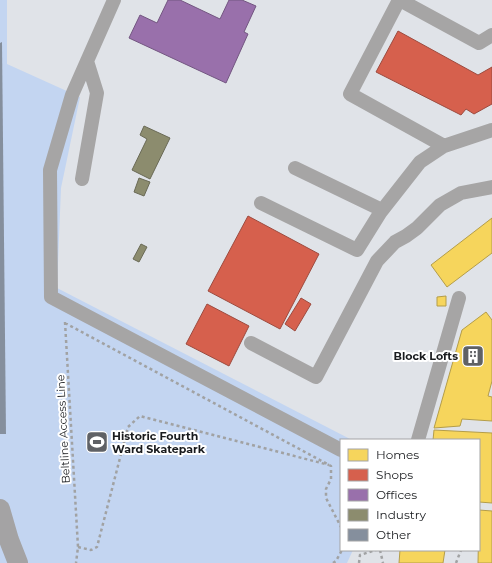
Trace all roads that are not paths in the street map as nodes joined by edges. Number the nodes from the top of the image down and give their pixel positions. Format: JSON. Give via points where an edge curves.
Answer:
{"nodes":[{"id":1,"x":114,"y":0,"type":"edge"},
{"id":2,"x":399,"y":0,"type":"edge"},
{"id":3,"x":492,"y":35,"type":"edge"},
{"id":4,"x":87,"y":61,"type":"junction"},
{"id":5,"x":492,"y":130,"type":"edge"},
{"id":6,"x":444,"y":146,"type":"junction"},
{"id":7,"x":295,"y":168,"type":"dead end"},
{"id":8,"x":82,"y":179,"type":"dead end"},
{"id":9,"x":492,"y":188,"type":"edge"},
{"id":10,"x":261,"y":203,"type":"dead end"},
{"id":11,"x":382,"y":210,"type":"junction"},
{"id":12,"x":357,"y":250,"type":"junction"},
{"id":13,"x":377,"y":261,"type":"junction"},
{"id":14,"x":459,"y":298,"type":"dead end"},
{"id":15,"x":251,"y":344,"type":"dead end"},
{"id":16,"x":418,"y":439,"type":"edge"},
{"id":17,"x":340,"y":449,"type":"edge"},
{"id":18,"x":0,"y":509,"type":"edge"},
{"id":19,"x":18,"y":563,"type":"edge"}],
"edges":[{"from":1,"to":4,"type":"street"},
{"from":2,"to":3,"type":"street","via":[[479,43]]},
{"from":2,"to":6,"type":"street","via":[[350,94]]},
{"from":4,"to":8,"type":"street","via":[[97,93]]},
{"from":4,"to":17,"type":"street","via":[[72,94],[50,170],[51,297]]},
{"from":5,"to":6,"type":"street"},
{"from":6,"to":11,"type":"street","via":[[420,162]]},
{"from":7,"to":11,"type":"street"},
{"from":9,"to":13,"type":"street","via":[[461,193],[440,205],[406,236],[394,242]]},
{"from":10,"to":12,"type":"street"},
{"from":11,"to":12,"type":"street"},
{"from":12,"to":13,"type":"street"},
{"from":13,"to":15,"type":"street","via":[[316,377]]},
{"from":14,"to":16,"type":"street"},
{"from":18,"to":19,"type":"highway","bridge":true}]}
